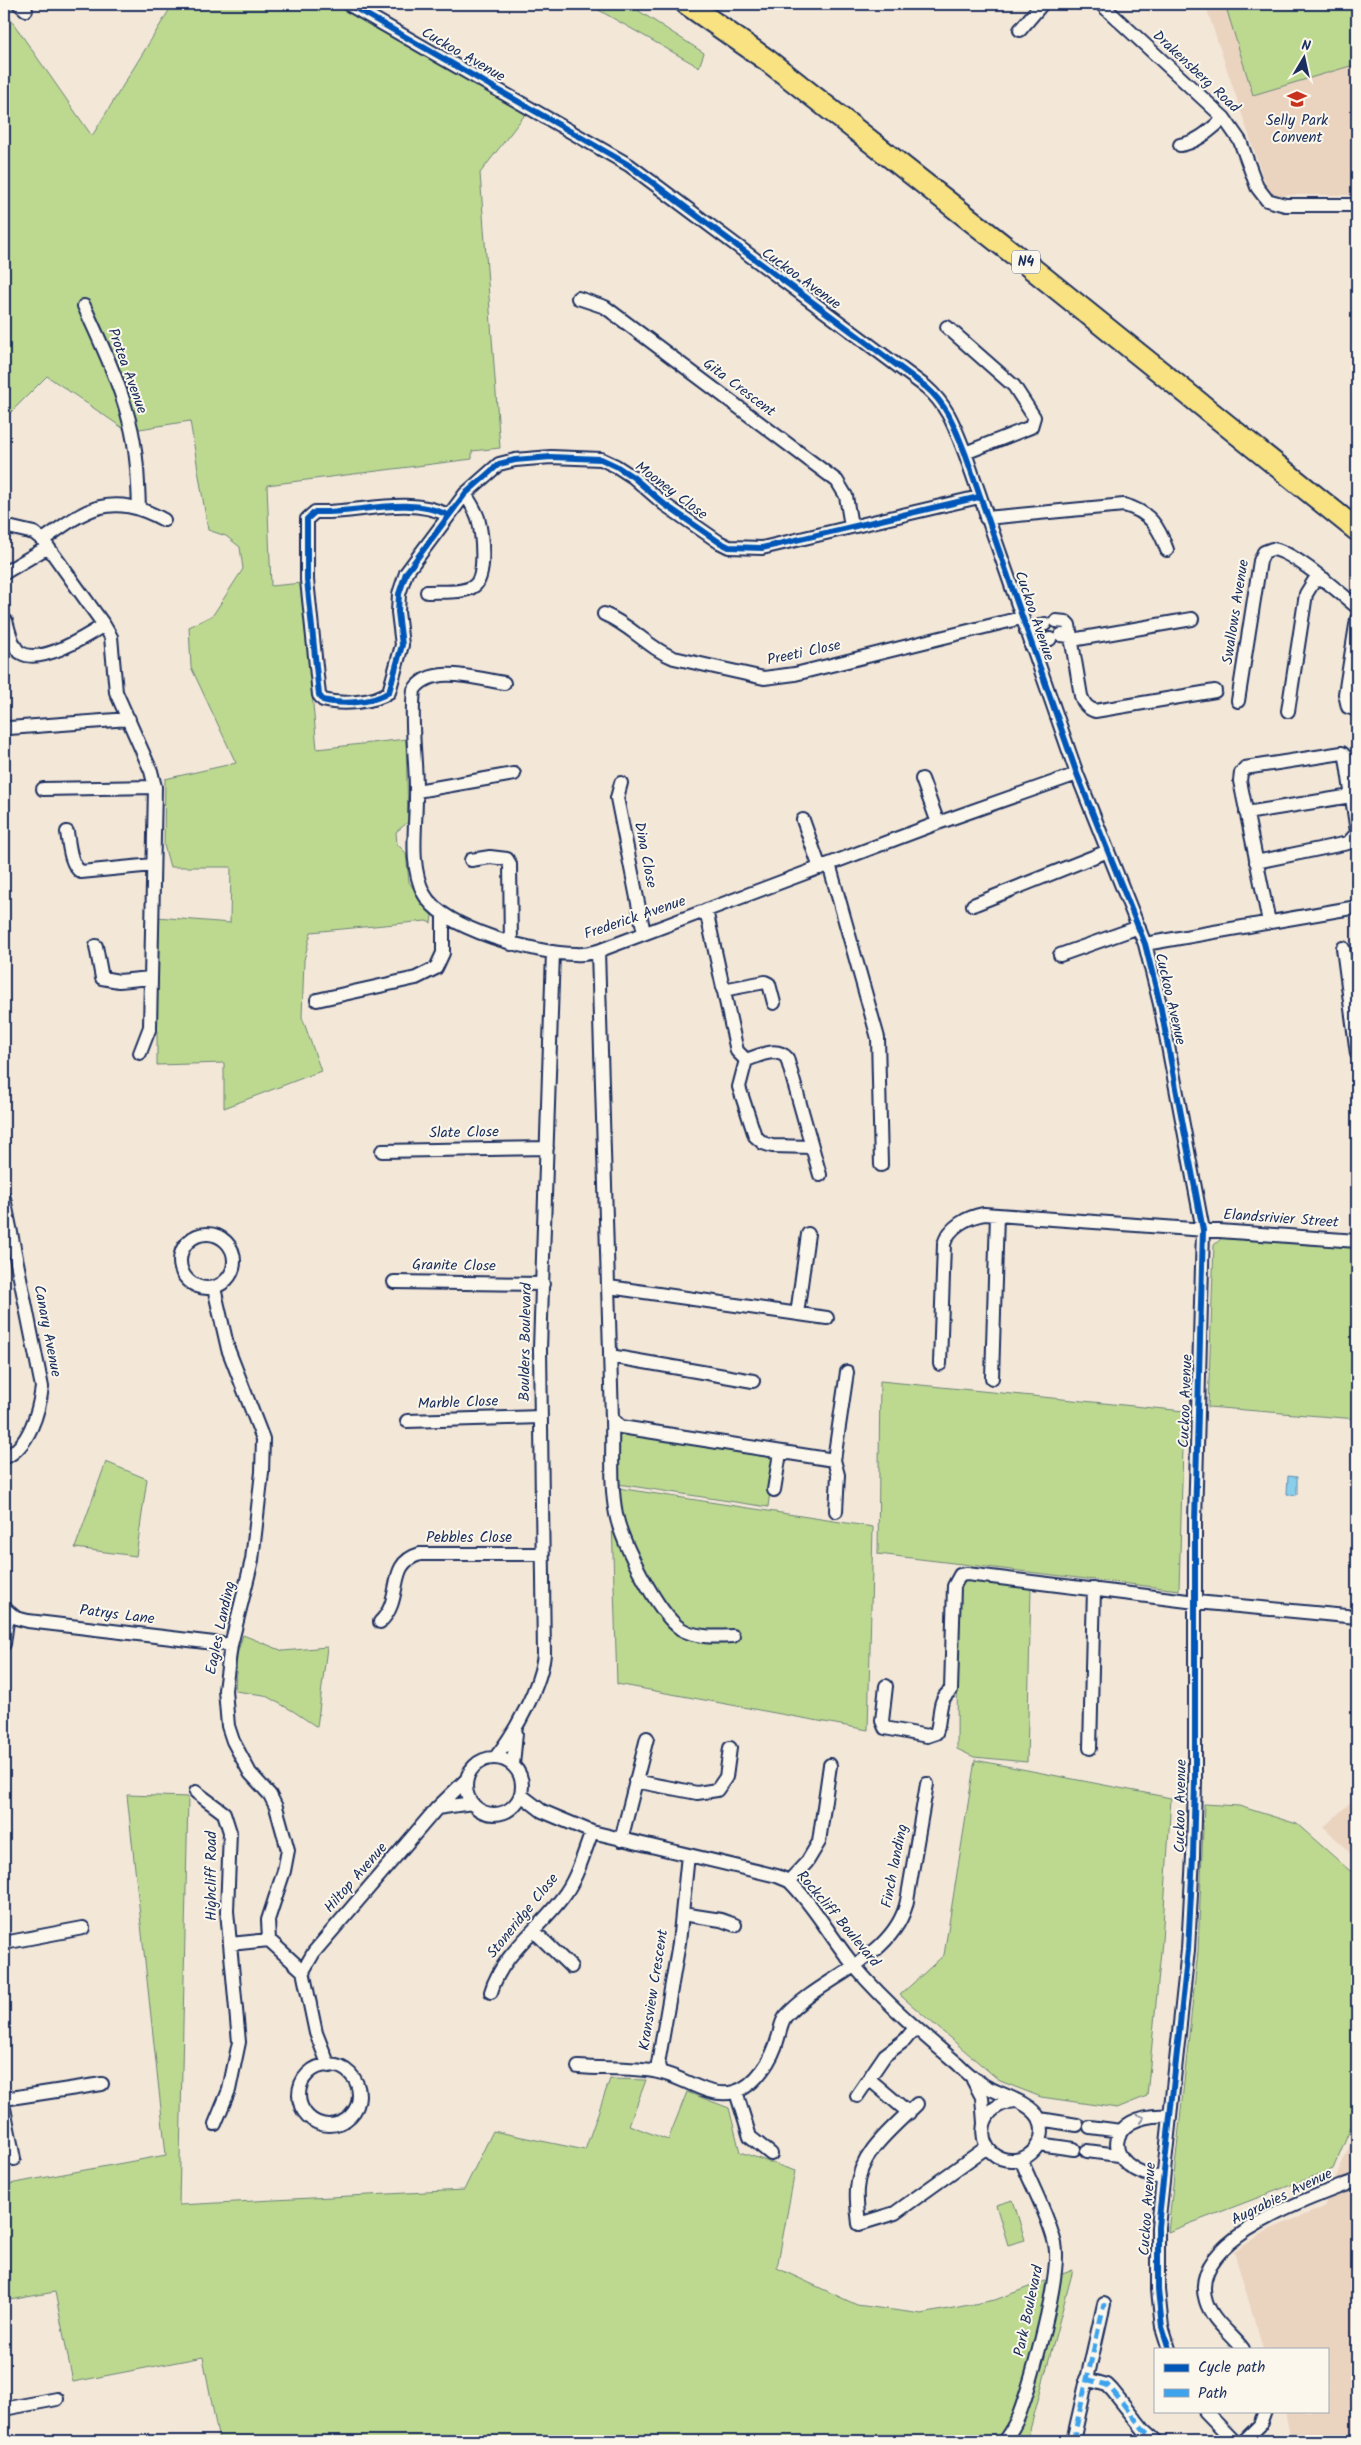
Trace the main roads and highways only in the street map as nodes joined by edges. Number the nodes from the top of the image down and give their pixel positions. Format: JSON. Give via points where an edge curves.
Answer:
{"nodes":[{"id":1,"x":687,"y":4,"type":"edge"},
{"id":2,"x":1357,"y":530,"type":"edge"}],
"edges":[{"from":1,"to":2,"type":"highway","number":"N4","via":[[767,60]]}]}
